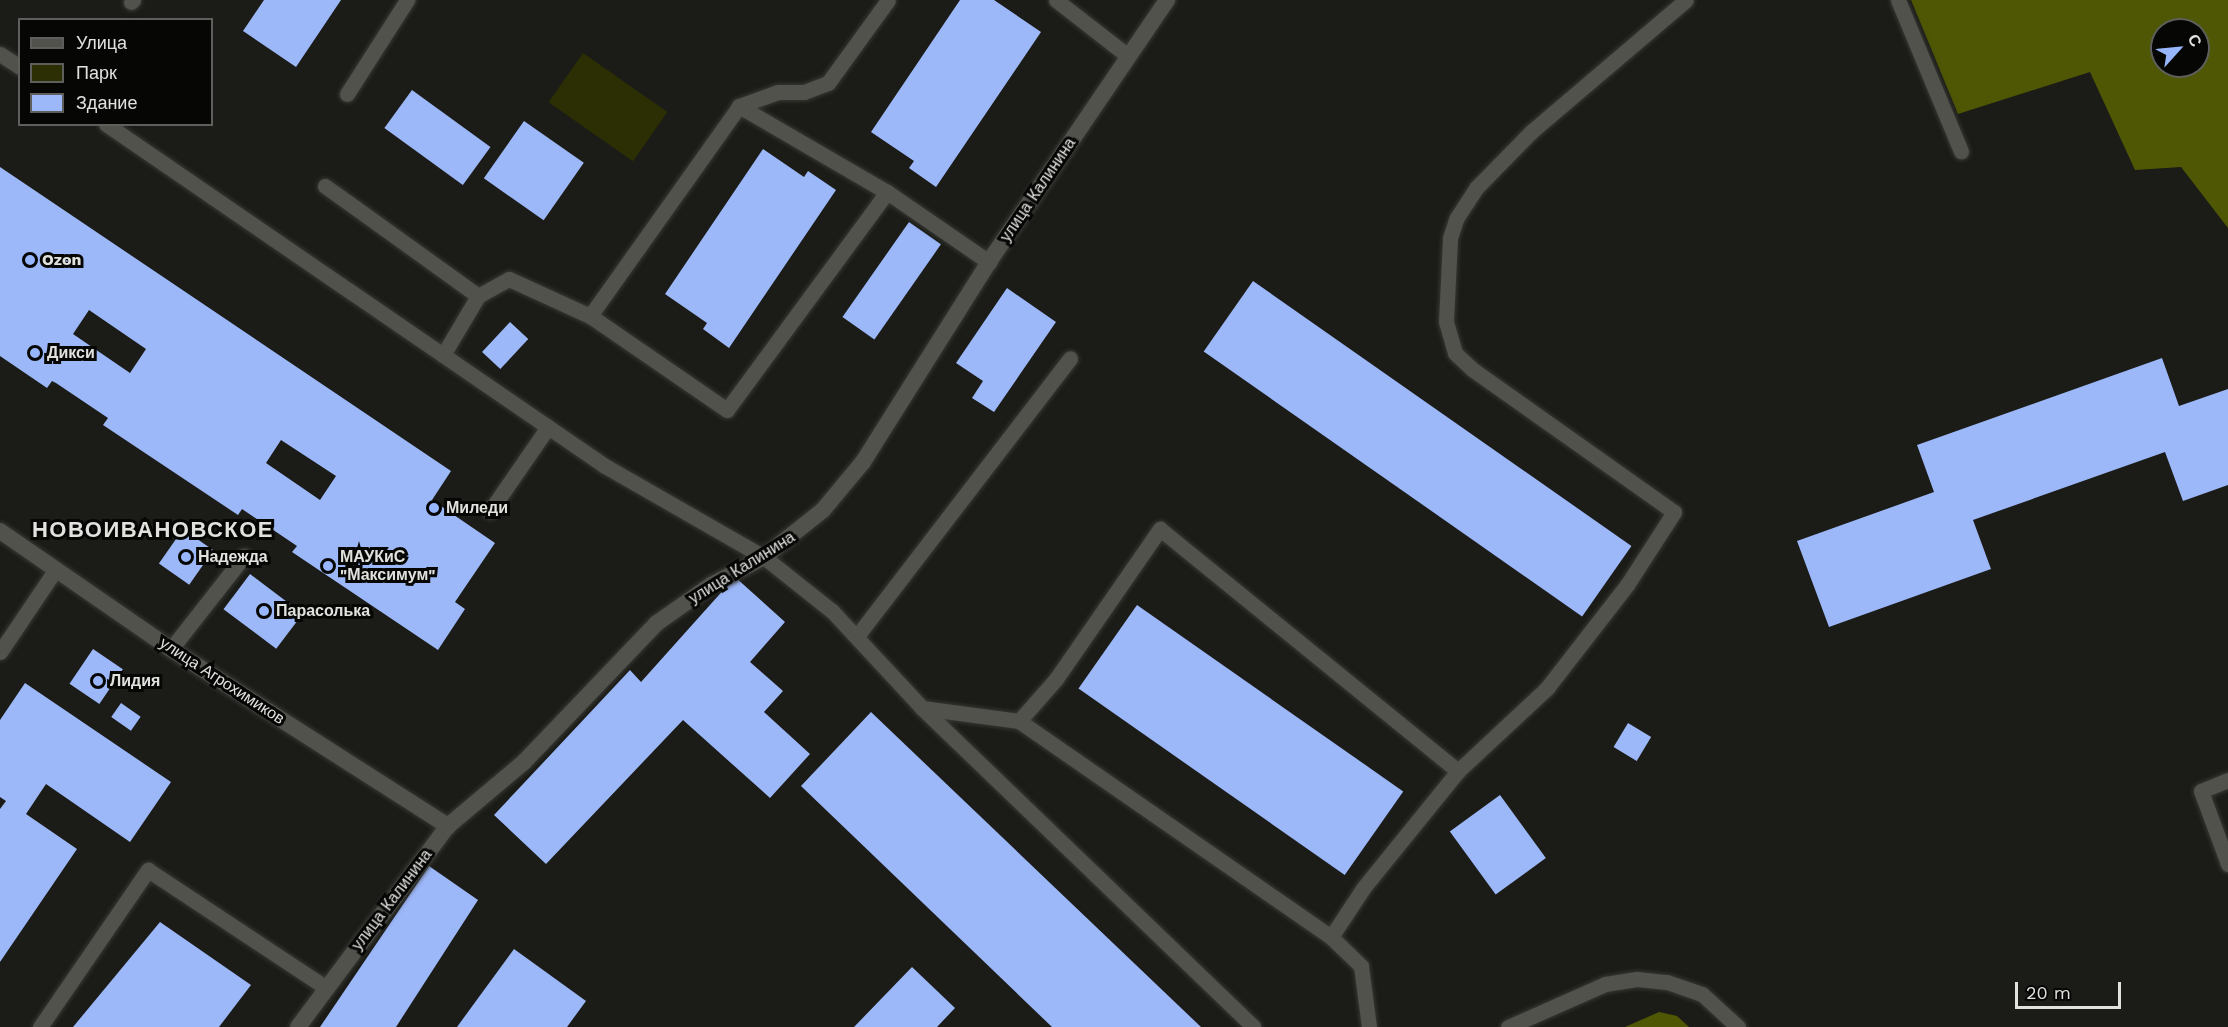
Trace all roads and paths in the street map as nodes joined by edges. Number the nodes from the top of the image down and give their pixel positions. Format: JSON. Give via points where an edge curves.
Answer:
{"nodes":[{"id":1,"x":407,"y":0,"type":"edge"},
{"id":2,"x":888,"y":0,"type":"edge"},
{"id":3,"x":1056,"y":0,"type":"edge"},
{"id":4,"x":1167,"y":0,"type":"edge"},
{"id":5,"x":1686,"y":0,"type":"edge"},
{"id":6,"x":1898,"y":0,"type":"edge"},
{"id":7,"x":0,"y":54,"type":"edge"},
{"id":8,"x":1128,"y":56,"type":"junction"},
{"id":9,"x":18,"y":66,"type":"edge"},
{"id":10,"x":347,"y":94,"type":"dead end"},
{"id":11,"x":739,"y":106,"type":"junction"},
{"id":12,"x":109,"y":126,"type":"edge"},
{"id":13,"x":1961,"y":151,"type":"dead end"},
{"id":14,"x":325,"y":186,"type":"dead end"},
{"id":15,"x":887,"y":192,"type":"junction"},
{"id":16,"x":989,"y":262,"type":"junction"},
{"id":17,"x":478,"y":296,"type":"junction"},
{"id":18,"x":590,"y":316,"type":"junction"},
{"id":19,"x":443,"y":355,"type":"junction"},
{"id":20,"x":1070,"y":358,"type":"dead end"},
{"id":21,"x":548,"y":427,"type":"junction"},
{"id":22,"x":490,"y":511,"type":"dead end"},
{"id":23,"x":0,"y":531,"type":"edge"},
{"id":24,"x":244,"y":556,"type":"dead end"},
{"id":25,"x":764,"y":557,"type":"junction"},
{"id":26,"x":56,"y":569,"type":"junction"},
{"id":27,"x":857,"y":636,"type":"junction"},
{"id":28,"x":171,"y":649,"type":"junction"},
{"id":29,"x":0,"y":652,"type":"edge"},
{"id":30,"x":922,"y":708,"type":"junction"},
{"id":31,"x":1019,"y":720,"type":"junction"},
{"id":32,"x":1458,"y":771,"type":"junction"},
{"id":33,"x":2228,"y":780,"type":"edge"},
{"id":34,"x":448,"y":826,"type":"junction"},
{"id":35,"x":2228,"y":864,"type":"edge"},
{"id":36,"x":1331,"y":937,"type":"junction"},
{"id":37,"x":326,"y":988,"type":"junction"},
{"id":38,"x":40,"y":1027,"type":"edge"},
{"id":39,"x":298,"y":1027,"type":"edge"},
{"id":40,"x":1253,"y":1027,"type":"edge"},
{"id":41,"x":1369,"y":1027,"type":"edge"},
{"id":42,"x":1508,"y":1027,"type":"edge"},
{"id":43,"x":1738,"y":1027,"type":"edge"}],
"edges":[{"from":1,"to":10,"type":"lane"},
{"from":2,"to":11,"type":"lane","via":[[828,83],[804,92],[778,92]]},
{"from":3,"to":8,"type":"lane"},
{"from":4,"to":8,"type":"street","name":"улица Калинина"},
{"from":5,"to":32,"type":"lane","via":[[1532,130],[1477,187],[1456,219],[1450,238],[1446,321],[1455,353],[1674,512],[1627,585],[1547,688]]},
{"from":6,"to":13,"type":"lane"},
{"from":7,"to":9,"type":"lane"},
{"from":8,"to":16,"type":"street","name":"улица Калинина"},
{"from":11,"to":15,"type":"lane"},
{"from":11,"to":18,"type":"lane"},
{"from":12,"to":19,"type":"lane"},
{"from":14,"to":17,"type":"lane"},
{"from":15,"to":16,"type":"lane"},
{"from":15,"to":18,"type":"lane","via":[[727,410]]},
{"from":16,"to":25,"type":"street","name":"улица Калинина","via":[[863,462],[823,510]]},
{"from":17,"to":18,"type":"lane","via":[[509,279]]},
{"from":17,"to":19,"type":"lane"},
{"from":19,"to":21,"type":"lane"},
{"from":20,"to":27,"type":"lane"},
{"from":21,"to":22,"type":"lane"},
{"from":21,"to":25,"type":"lane","via":[[686,516]]},
{"from":23,"to":26,"type":"street","name":"улица Агрохимиков"},
{"from":24,"to":28,"type":"lane"},
{"from":25,"to":27,"type":"lane"},
{"from":25,"to":34,"type":"street","name":"улица Калинина","via":[[711,585],[657,623],[524,762]]},
{"from":26,"to":28,"type":"street","name":"улица Агрохимиков"},
{"from":26,"to":29,"type":"lane"},
{"from":27,"to":30,"type":"lane"},
{"from":28,"to":34,"type":"street","name":"улица Агрохимиков"},
{"from":30,"to":31,"type":"lane"},
{"from":30,"to":40,"type":"lane"},
{"from":31,"to":32,"type":"lane","via":[[1056,679],[1160,529]]},
{"from":31,"to":36,"type":"lane"},
{"from":32,"to":36,"type":"lane","via":[[1364,887]]},
{"from":33,"to":35,"type":"lane","via":[[2201,791]]},
{"from":34,"to":37,"type":"street","name":"улица Калинина"},
{"from":36,"to":41,"type":"lane","via":[[1361,966]]},
{"from":37,"to":38,"type":"lane","via":[[148,870]]},
{"from":37,"to":39,"type":"street","name":"улица Калинина"},
{"from":42,"to":43,"type":"lane","via":[[1605,984],[1637,979],[1667,982],[1702,994]]}]}
